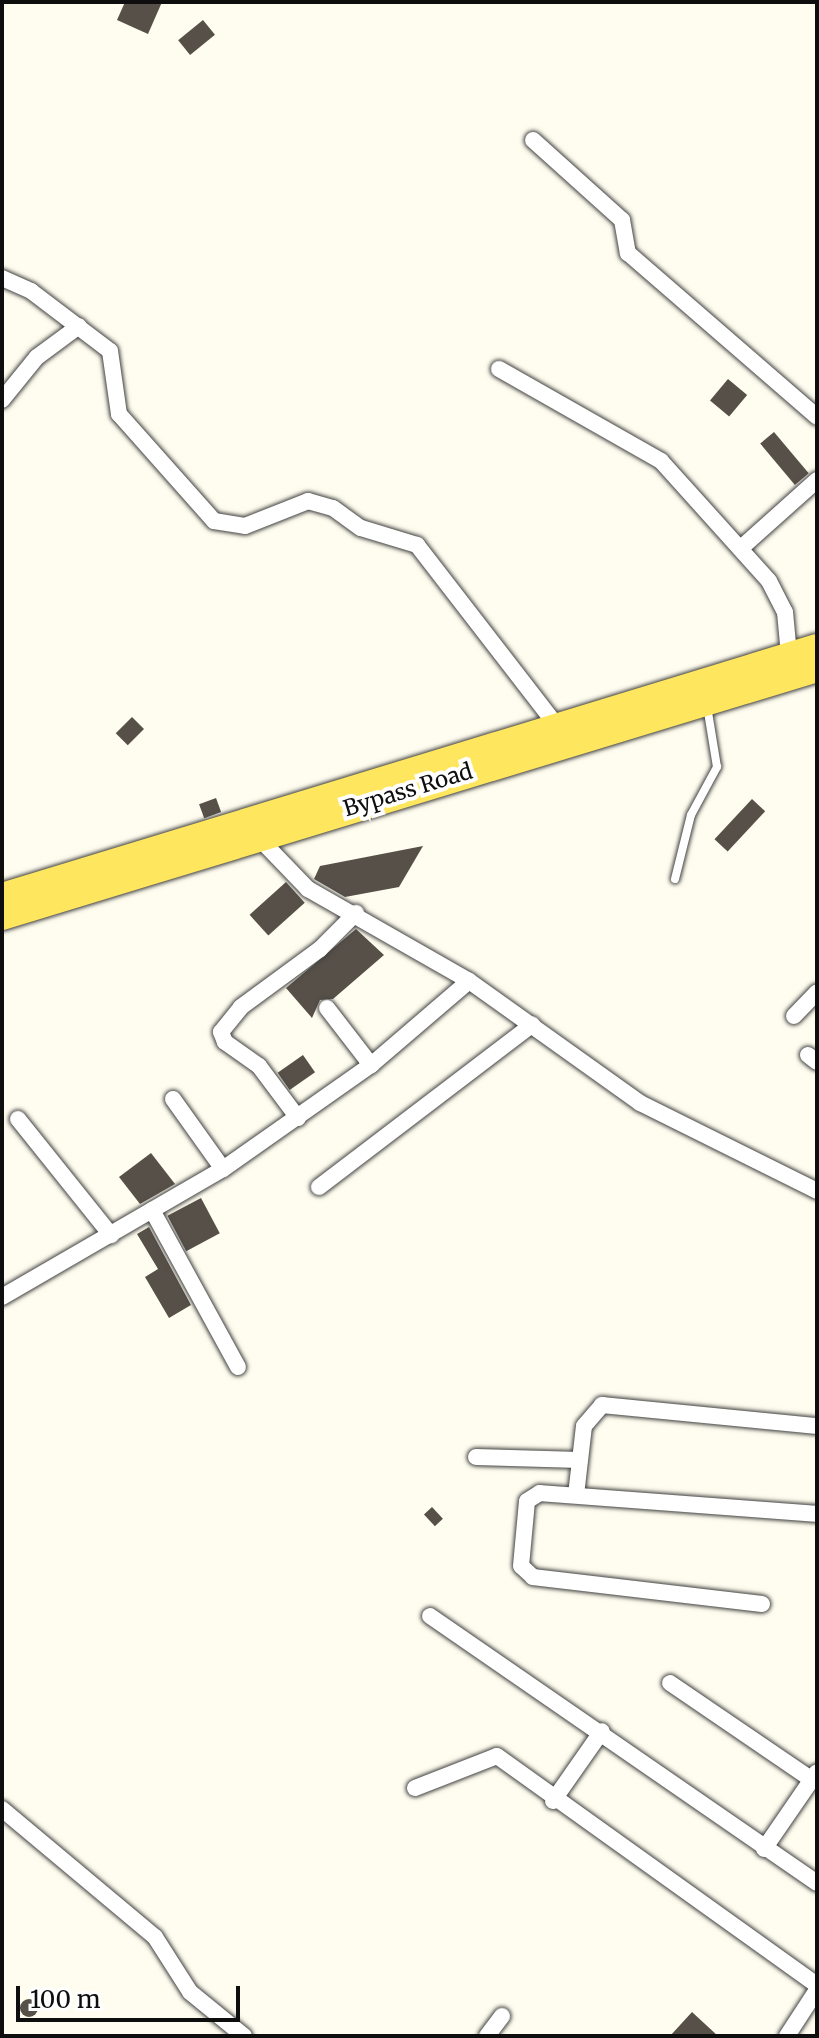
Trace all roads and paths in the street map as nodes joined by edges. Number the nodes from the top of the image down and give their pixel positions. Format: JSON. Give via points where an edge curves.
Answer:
{"nodes":[{"id":1,"x":533,"y":140,"type":"dead end"},
{"id":2,"x":2,"y":278,"type":"edge"},
{"id":3,"x":79,"y":326,"type":"junction"},
{"id":4,"x":499,"y":369,"type":"dead end"},
{"id":5,"x":2,"y":400,"type":"edge"},
{"id":6,"x":817,"y":417,"type":"edge"},
{"id":7,"x":817,"y":480,"type":"edge"},
{"id":8,"x":741,"y":548,"type":"junction"},
{"id":9,"x":817,"y":647,"type":"edge"},
{"id":10,"x":789,"y":655,"type":"junction"},
{"id":11,"x":817,"y":669,"type":"edge"},
{"id":12,"x":706,"y":702,"type":"junction"},
{"id":13,"x":556,"y":725,"type":"junction"},
{"id":14,"x":256,"y":835,"type":"junction"},
{"id":15,"x":675,"y":879,"type":"dead end"},
{"id":16,"x":2,"y":896,"type":"edge"},
{"id":17,"x":356,"y":913,"type":"junction"},
{"id":18,"x":2,"y":917,"type":"edge"},
{"id":19,"x":469,"y":981,"type":"junction"},
{"id":20,"x":817,"y":992,"type":"edge"},
{"id":21,"x":327,"y":1008,"type":"dead end"},
{"id":22,"x":794,"y":1016,"type":"dead end"},
{"id":23,"x":532,"y":1025,"type":"junction"},
{"id":24,"x":371,"y":1065,"type":"junction"},
{"id":25,"x":173,"y":1099,"type":"dead end"},
{"id":26,"x":298,"y":1118,"type":"junction"},
{"id":27,"x":18,"y":1119,"type":"dead end"},
{"id":28,"x":223,"y":1169,"type":"junction"},
{"id":29,"x":319,"y":1187,"type":"dead end"},
{"id":30,"x":817,"y":1191,"type":"edge"},
{"id":31,"x":152,"y":1210,"type":"junction"},
{"id":32,"x":111,"y":1235,"type":"junction"},
{"id":33,"x":2,"y":1297,"type":"edge"},
{"id":34,"x":238,"y":1367,"type":"dead end"},
{"id":35,"x":817,"y":1426,"type":"edge"},
{"id":36,"x":476,"y":1457,"type":"dead end"},
{"id":37,"x":580,"y":1460,"type":"junction"},
{"id":38,"x":576,"y":1495,"type":"junction"},
{"id":39,"x":817,"y":1514,"type":"edge"},
{"id":40,"x":762,"y":1604,"type":"dead end"},
{"id":41,"x":430,"y":1616,"type":"dead end"},
{"id":42,"x":670,"y":1683,"type":"dead end"},
{"id":43,"x":602,"y":1731,"type":"junction"},
{"id":44,"x":814,"y":1776,"type":"edge"},
{"id":45,"x":415,"y":1788,"type":"dead end"},
{"id":46,"x":553,"y":1801,"type":"junction"},
{"id":47,"x":2,"y":1809,"type":"edge"},
{"id":48,"x":764,"y":1849,"type":"junction"},
{"id":49,"x":817,"y":1883,"type":"edge"},
{"id":50,"x":817,"y":1987,"type":"edge"},
{"id":51,"x":502,"y":2016,"type":"dead end"},
{"id":52,"x":244,"y":2036,"type":"edge"},
{"id":53,"x":487,"y":2036,"type":"edge"},
{"id":54,"x":787,"y":2036,"type":"edge"}],
"edges":[{"from":1,"to":6,"type":"street","via":[[622,220],[628,253]]},
{"from":2,"to":3,"type":"street","via":[[31,291]]},
{"from":3,"to":5,"type":"street","via":[[37,357]]},
{"from":3,"to":13,"type":"street","via":[[110,351],[116,402],[126,424],[214,521],[245,526],[308,501],[333,508],[361,528],[417,545]]},
{"from":4,"to":8,"type":"street","via":[[661,461]]},
{"from":7,"to":8,"type":"street"},
{"from":8,"to":10,"type":"street","via":[[780,598]]},
{"from":9,"to":10,"type":"main road","name":"Bypass Road"},
{"from":10,"to":13,"type":"main road","name":"Bypass Road"},
{"from":11,"to":12,"type":"main road","name":"Bypass Road"},
{"from":12,"to":14,"type":"main road","name":"Bypass Road"},
{"from":12,"to":15,"type":"lane","via":[[717,767],[691,815]]},
{"from":13,"to":16,"type":"main road","name":"Bypass Road"},
{"from":14,"to":17,"type":"street","via":[[308,889]]},
{"from":14,"to":18,"type":"main road","name":"Bypass Road"},
{"from":17,"to":19,"type":"street"},
{"from":17,"to":26,"type":"street","via":[[320,949],[241,1007],[221,1032],[225,1042],[259,1066]]},
{"from":19,"to":23,"type":"street"},
{"from":19,"to":24,"type":"street"},
{"from":20,"to":22,"type":"street"},
{"from":21,"to":24,"type":"street"},
{"from":23,"to":29,"type":"street"},
{"from":23,"to":30,"type":"street","via":[[657,1113]]},
{"from":24,"to":26,"type":"street"},
{"from":25,"to":28,"type":"street"},
{"from":26,"to":28,"type":"street"},
{"from":27,"to":32,"type":"street"},
{"from":28,"to":31,"type":"street"},
{"from":31,"to":32,"type":"street"},
{"from":31,"to":34,"type":"street"},
{"from":32,"to":33,"type":"street"},
{"from":35,"to":37,"type":"street","via":[[612,1403],[602,1405],[584,1426]]},
{"from":36,"to":37,"type":"street"},
{"from":37,"to":38,"type":"street"},
{"from":38,"to":39,"type":"street"},
{"from":38,"to":40,"type":"street","via":[[529,1496],[521,1566],[528,1575]]},
{"from":41,"to":43,"type":"street"},
{"from":42,"to":44,"type":"street"},
{"from":43,"to":46,"type":"street"},
{"from":43,"to":48,"type":"street"},
{"from":44,"to":48,"type":"street"},
{"from":45,"to":46,"type":"street","via":[[497,1756]]},
{"from":46,"to":50,"type":"street"},
{"from":47,"to":52,"type":"street","via":[[155,1937],[190,1992]]},
{"from":48,"to":49,"type":"street"},
{"from":50,"to":54,"type":"street"},
{"from":51,"to":53,"type":"street"}]}
